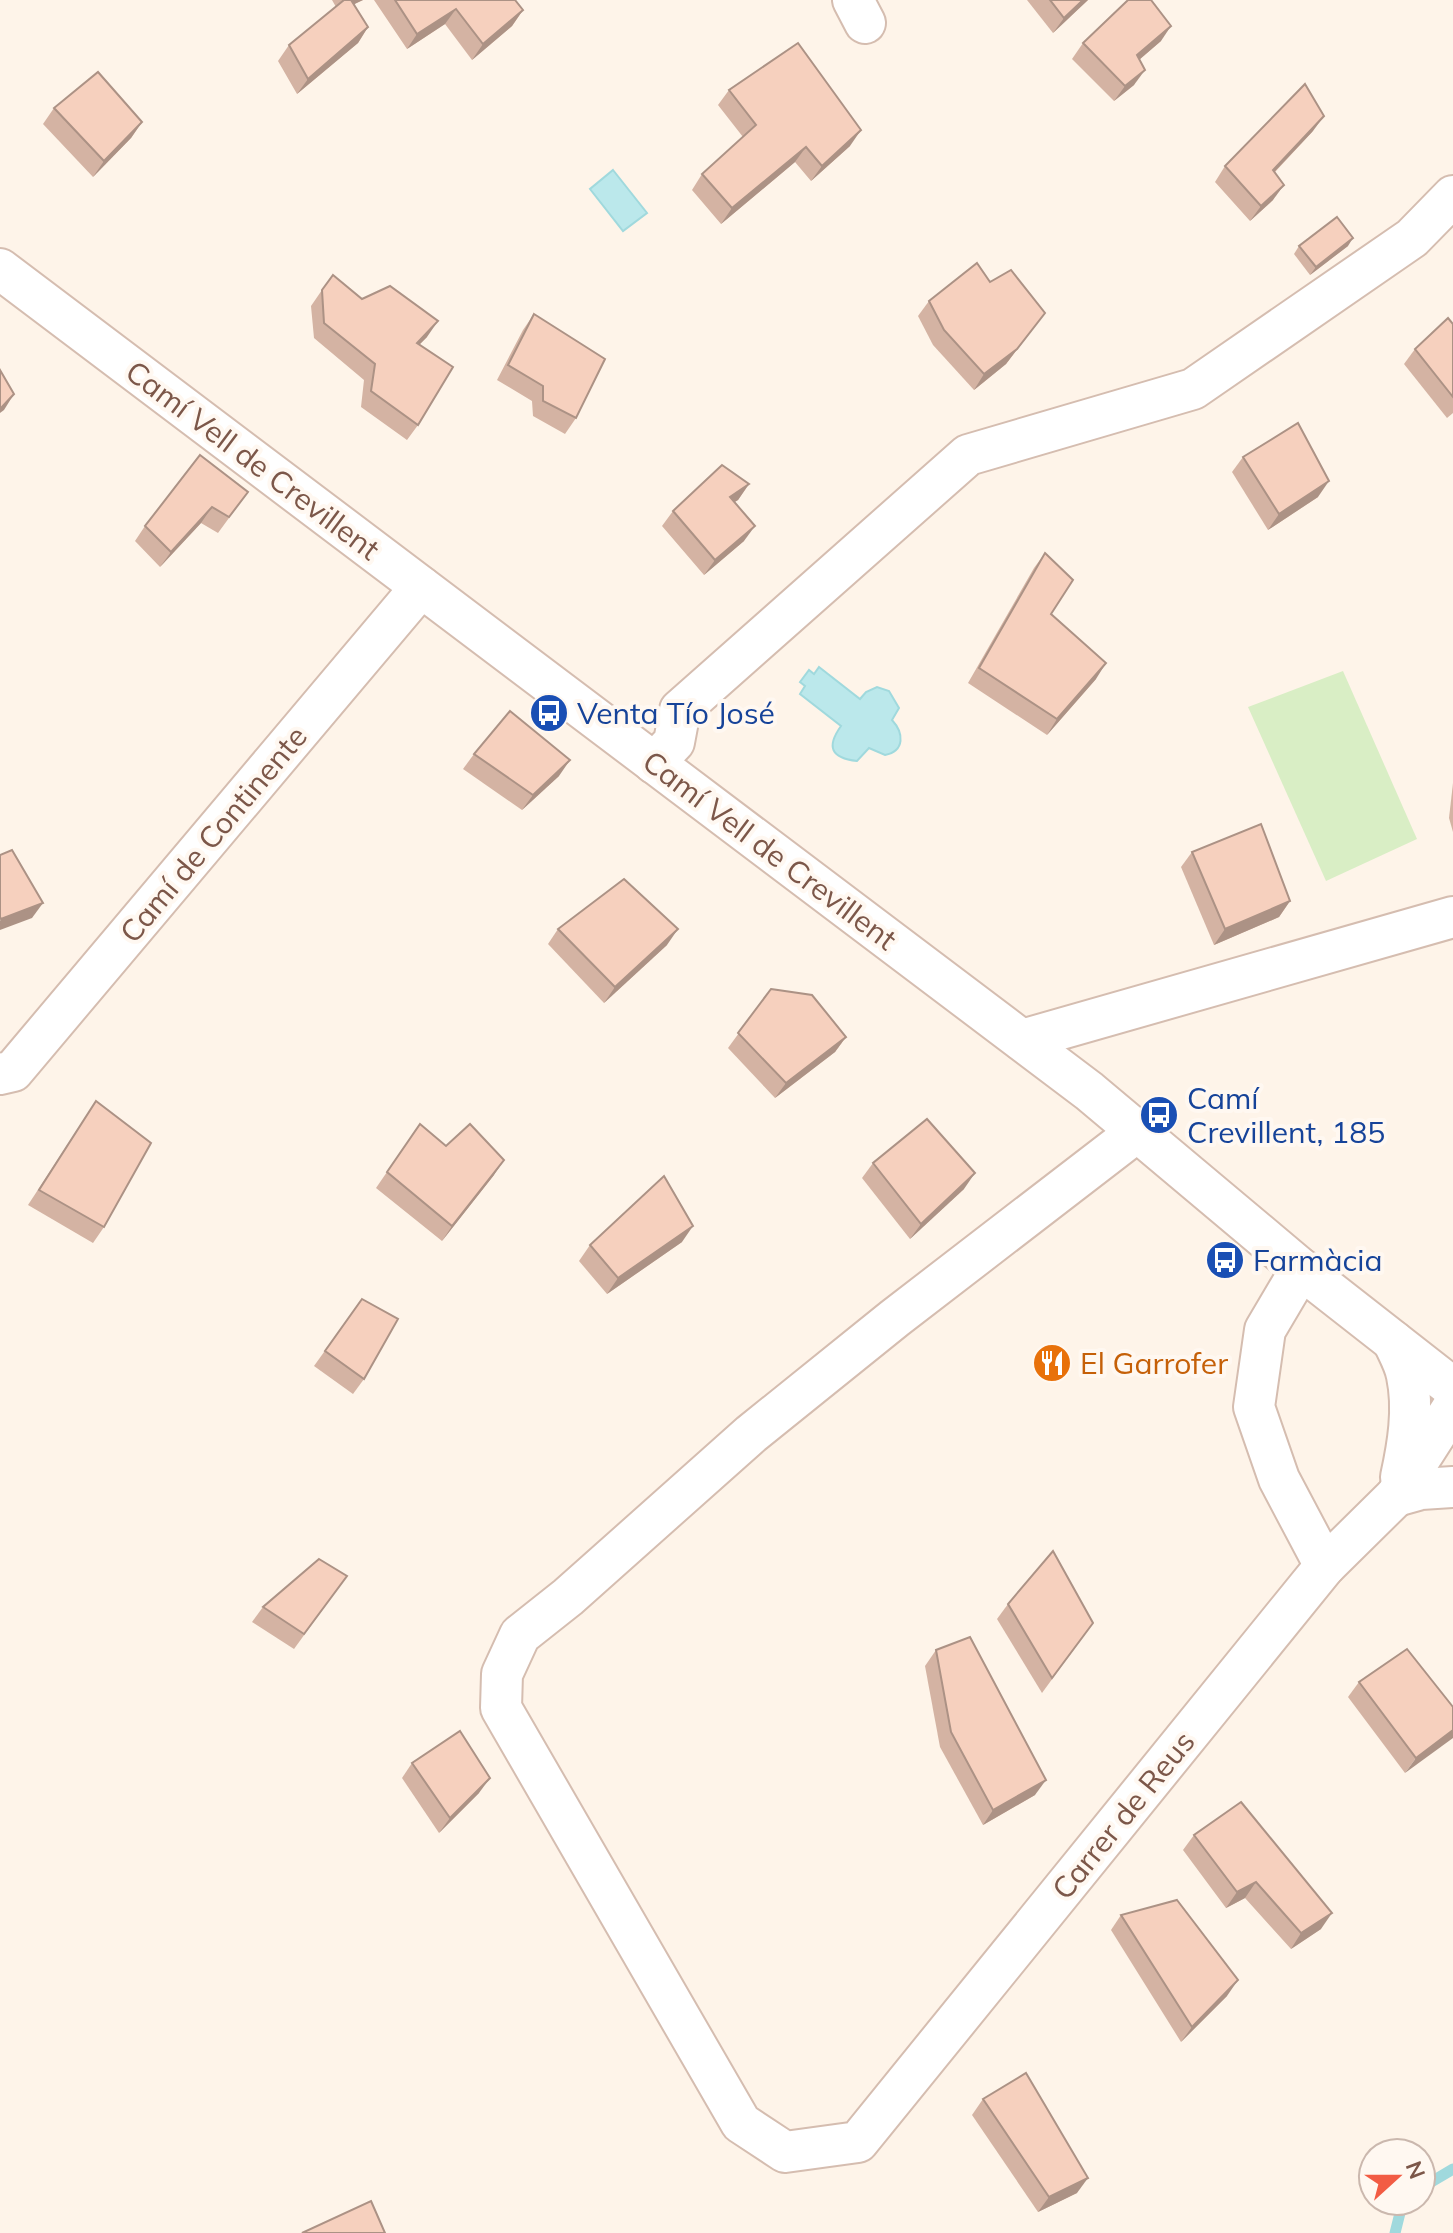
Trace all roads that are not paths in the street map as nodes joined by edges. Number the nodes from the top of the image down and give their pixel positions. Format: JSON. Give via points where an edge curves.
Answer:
{"nodes":[{"id":1,"x":1453,"y":196,"type":"edge"},
{"id":2,"x":0,"y":269,"type":"edge"},
{"id":3,"x":421,"y":587,"type":"junction"},
{"id":4,"x":654,"y":763,"type":"junction"},
{"id":5,"x":1453,"y":917,"type":"edge"},
{"id":6,"x":1022,"y":1040,"type":"junction"},
{"id":7,"x":0,"y":1074,"type":"edge"},
{"id":8,"x":1138,"y":1131,"type":"junction"},
{"id":9,"x":1301,"y":1269,"type":"junction"},
{"id":10,"x":1393,"y":1341,"type":"junction"},
{"id":11,"x":1453,"y":1388,"type":"edge"},
{"id":12,"x":1453,"y":1407,"type":"edge"},
{"id":13,"x":1453,"y":1441,"type":"edge"},
{"id":14,"x":1453,"y":1487,"type":"edge"},
{"id":15,"x":1396,"y":1496,"type":"junction"},
{"id":16,"x":1325,"y":1566,"type":"junction"}],
"edges":[{"from":1,"to":4,"type":"street","via":[[1412,238],[1193,389],[968,455],[680,710],[674,742]]},
{"from":2,"to":3,"type":"street","name":"Camí Vell de Crevillent"},
{"from":3,"to":4,"type":"street","name":"Camí Vell de Crevillent"},
{"from":3,"to":7,"type":"street","name":"Camí de Continente","via":[[13,1071]]},
{"from":4,"to":6,"type":"street","name":"Camí Vell de Crevillent"},
{"from":5,"to":6,"type":"street"},
{"from":6,"to":8,"type":"street","name":"Camí Vell de Crevillent"},
{"from":8,"to":9,"type":"street","name":"Camí Vell de Crevillent"},
{"from":8,"to":16,"type":"street","name":"Carrer de Reus","via":[[751,1434],[520,1635],[502,1674],[501,1708],[741,2123],[785,2152],[858,2142]]},
{"from":9,"to":10,"type":"street","name":"Camí Vell de Crevillent"},
{"from":9,"to":16,"type":"street","via":[[1265,1330],[1254,1407],[1279,1479]]},
{"from":10,"to":11,"type":"street","name":"Camí Vell de Crevillent"},
{"from":10,"to":15,"type":"street","via":[[1407,1375],[1410,1403],[1408,1448]]},
{"from":12,"to":15,"type":"street","name":"Carrer de Reus"},
{"from":13,"to":15,"type":"street"},
{"from":14,"to":15,"type":"street"},
{"from":15,"to":16,"type":"street","name":"Carrer de Reus"}]}
